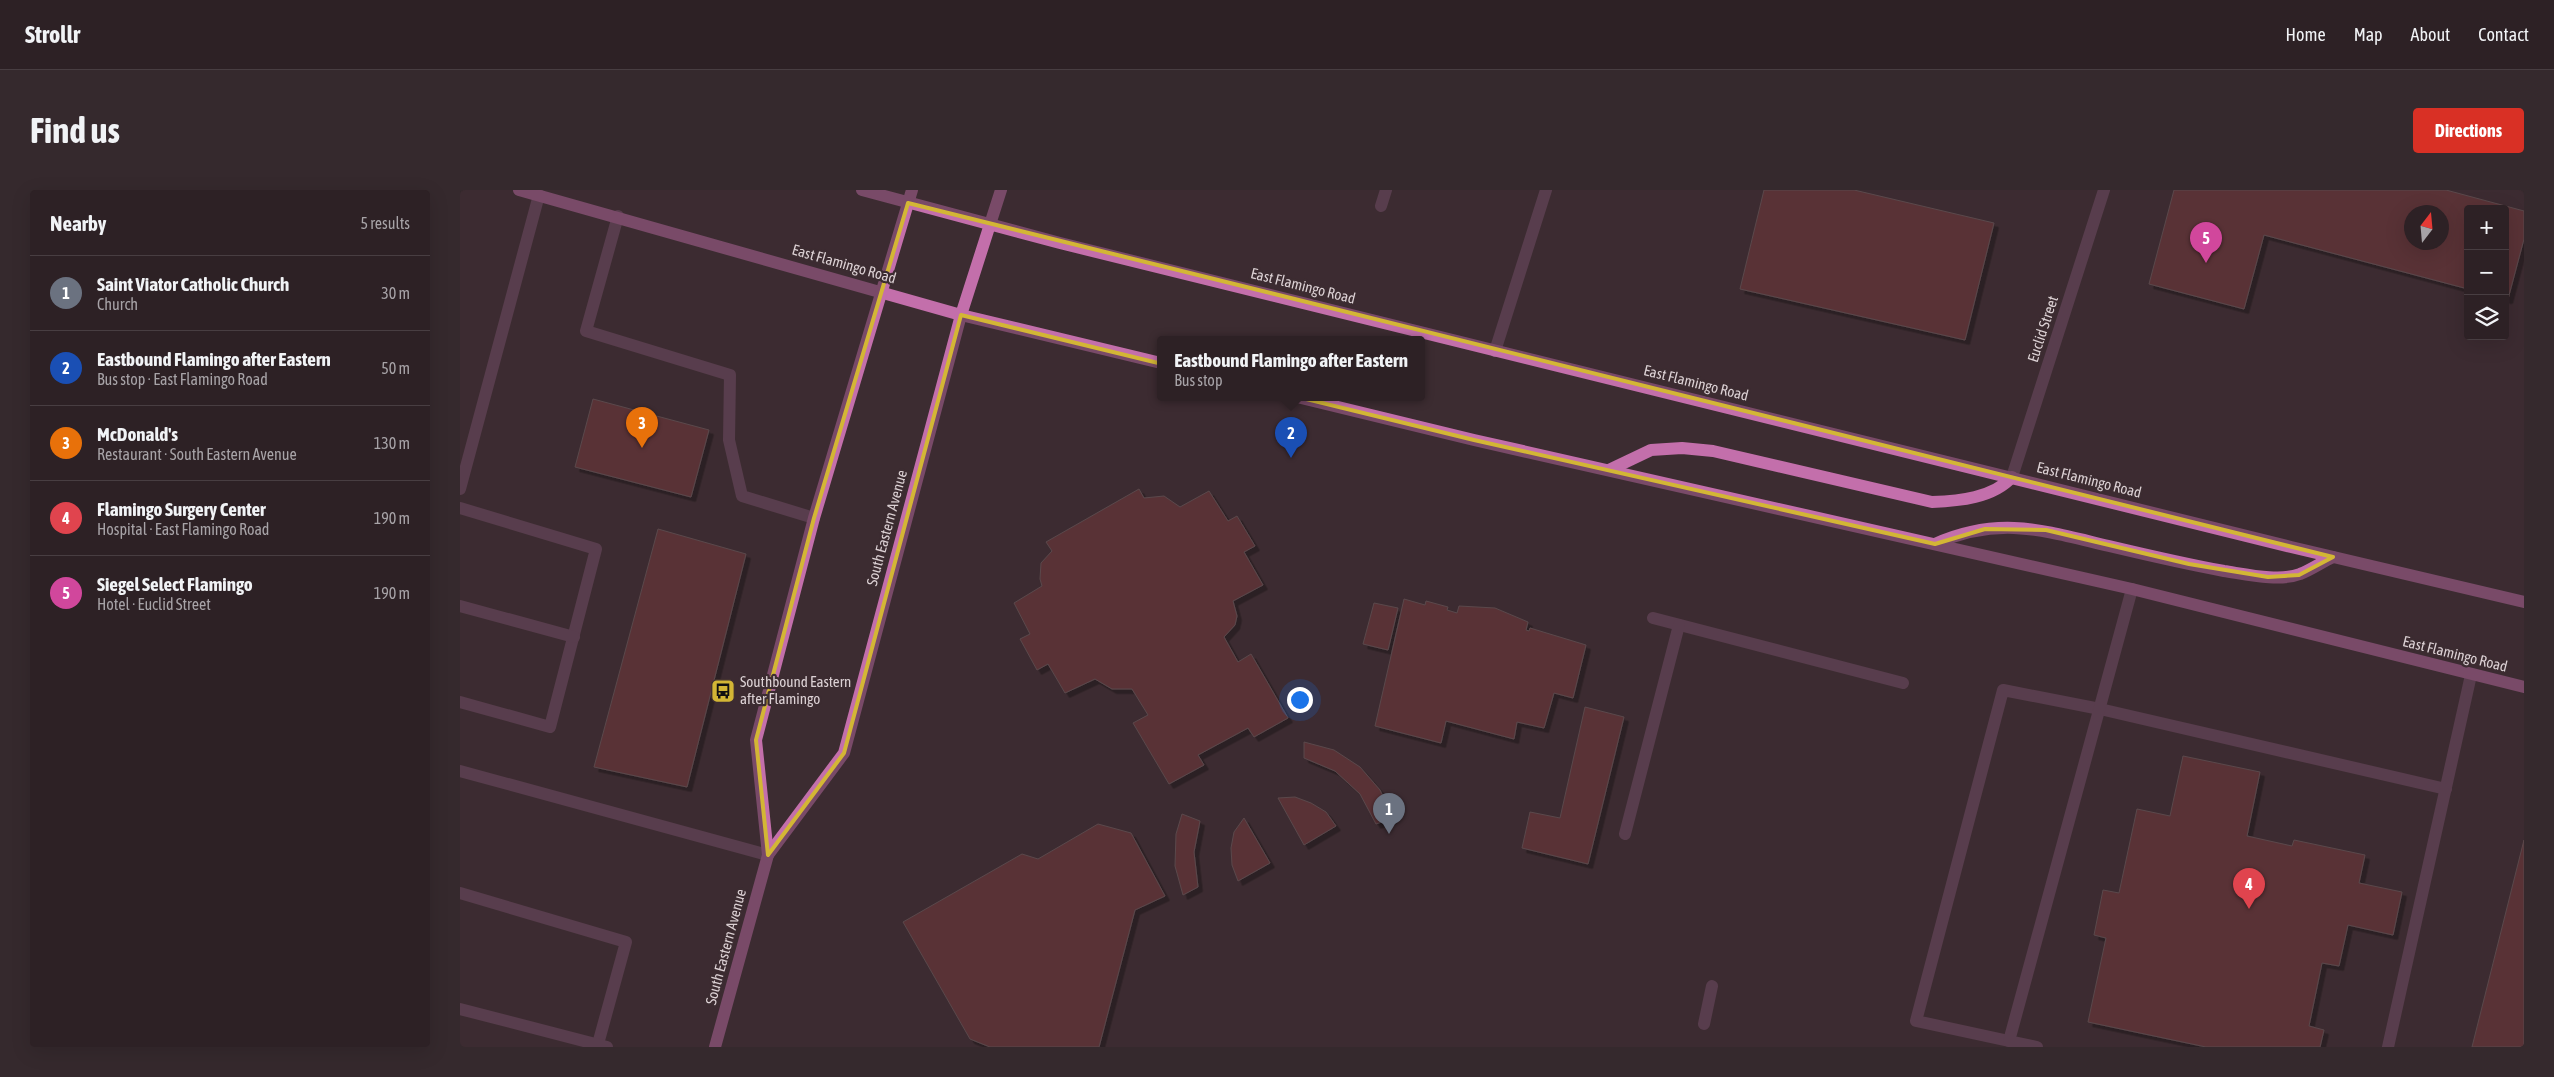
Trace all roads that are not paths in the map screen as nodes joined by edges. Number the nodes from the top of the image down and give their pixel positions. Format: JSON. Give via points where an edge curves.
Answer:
{"nodes":[{"id":1,"x":519,"y":190,"type":"edge"},
{"id":2,"x":862,"y":190,"type":"edge"},
{"id":3,"x":912,"y":190,"type":"edge"},
{"id":4,"x":1001,"y":190,"type":"edge"},
{"id":5,"x":1386,"y":190,"type":"edge"},
{"id":6,"x":1546,"y":190,"type":"edge"},
{"id":7,"x":2104,"y":190,"type":"edge"},
{"id":8,"x":539,"y":195,"type":"junction"},
{"id":9,"x":908,"y":203,"type":"junction"},
{"id":10,"x":1381,"y":206,"type":"dead end"},
{"id":11,"x":618,"y":216,"type":"junction"},
{"id":12,"x":990,"y":226,"type":"junction"},
{"id":13,"x":881,"y":292,"type":"junction"},
{"id":14,"x":961,"y":315,"type":"junction"},
{"id":15,"x":1495,"y":351,"type":"junction"},
{"id":16,"x":1157,"y":363,"type":"edge"},
{"id":17,"x":1313,"y":401,"type":"edge"},
{"id":18,"x":1609,"y":470,"type":"junction"},
{"id":19,"x":2012,"y":477,"type":"junction"},
{"id":20,"x":460,"y":489,"type":"edge"},
{"id":21,"x":460,"y":508,"type":"edge"},
{"id":22,"x":814,"y":518,"type":"junction"},
{"id":23,"x":1935,"y":544,"type":"junction"},
{"id":24,"x":2333,"y":556,"type":"junction"},
{"id":25,"x":2132,"y":589,"type":"junction"},
{"id":26,"x":2524,"y":602,"type":"edge"},
{"id":27,"x":460,"y":606,"type":"edge"},
{"id":28,"x":1653,"y":618,"type":"dead end"},
{"id":29,"x":1679,"y":625,"type":"junction"},
{"id":30,"x":574,"y":637,"type":"junction"},
{"id":31,"x":2471,"y":675,"type":"junction"},
{"id":32,"x":1903,"y":683,"type":"dead end"},
{"id":33,"x":2524,"y":687,"type":"edge"},
{"id":34,"x":460,"y":702,"type":"edge"},
{"id":35,"x":2100,"y":709,"type":"junction"},
{"id":36,"x":460,"y":771,"type":"edge"},
{"id":37,"x":2446,"y":789,"type":"junction"},
{"id":38,"x":1625,"y":834,"type":"dead end"},
{"id":39,"x":768,"y":855,"type":"junction"},
{"id":40,"x":460,"y":893,"type":"edge"},
{"id":41,"x":1712,"y":986,"type":"dead end"},
{"id":42,"x":460,"y":1009,"type":"edge"},
{"id":43,"x":1704,"y":1024,"type":"dead end"},
{"id":44,"x":2009,"y":1041,"type":"junction"},
{"id":45,"x":603,"y":1046,"type":"edge"},
{"id":46,"x":715,"y":1047,"type":"edge"},
{"id":47,"x":2037,"y":1047,"type":"edge"},
{"id":48,"x":2388,"y":1047,"type":"edge"}],
"edges":[{"from":1,"to":8,"type":"main road","name":"East Flamingo Road"},
{"from":2,"to":9,"type":"main road","name":"East Flamingo Road"},
{"from":3,"to":9,"type":"main road","name":"South Eastern Avenue"},
{"from":4,"to":12,"type":"main road","name":"South Eastern Avenue"},
{"from":5,"to":10,"type":"street"},
{"from":6,"to":15,"type":"street"},
{"from":7,"to":19,"type":"street","name":"Euclid Street"},
{"from":8,"to":11,"type":"main road","name":"East Flamingo Road"},
{"from":8,"to":20,"type":"street"},
{"from":9,"to":12,"type":"main road","name":"East Flamingo Road"},
{"from":9,"to":13,"type":"main road","name":"South Eastern Avenue"},
{"from":11,"to":13,"type":"main road","name":"East Flamingo Road"},
{"from":11,"to":22,"type":"street","via":[[586,331],[730,375],[729,440],[742,496]]},
{"from":12,"to":14,"type":"main road","name":"South Eastern Avenue"},
{"from":12,"to":15,"type":"main road","name":"East Flamingo Road"},
{"from":13,"to":14,"type":"main road","name":"East Flamingo Road"},
{"from":13,"to":22,"type":"main road","name":"South Eastern Avenue"},
{"from":14,"to":16,"type":"main road","name":"East Flamingo Road"},
{"from":14,"to":39,"type":"main road","name":"South Eastern Avenue","via":[[844,753]]},
{"from":15,"to":19,"type":"main road","name":"East Flamingo Road"},
{"from":17,"to":18,"type":"main road","name":"East Flamingo Road"},
{"from":18,"to":19,"type":"main road","via":[[1650,450],[1682,448],[1713,451],[1932,502],[1982,494],[2003,487]]},
{"from":18,"to":23,"type":"main road","name":"East Flamingo Road"},
{"from":19,"to":24,"type":"main road","name":"East Flamingo Road"},
{"from":21,"to":30,"type":"street","via":[[596,549]]},
{"from":22,"to":39,"type":"main road","name":"South Eastern Avenue","via":[[756,740]]},
{"from":23,"to":24,"type":"main road","via":[[1955,535],[1985,529],[2046,530],[2190,564],[2268,577],[2299,575]]},
{"from":23,"to":25,"type":"main road","name":"East Flamingo Road"},
{"from":24,"to":26,"type":"main road","name":"East Flamingo Road"},
{"from":25,"to":31,"type":"main road","name":"East Flamingo Road"},
{"from":25,"to":35,"type":"street"},
{"from":27,"to":30,"type":"street"},
{"from":28,"to":29,"type":"street"},
{"from":29,"to":32,"type":"street"},
{"from":29,"to":38,"type":"street"},
{"from":30,"to":34,"type":"street","via":[[550,727]]},
{"from":31,"to":33,"type":"main road","name":"East Flamingo Road"},
{"from":31,"to":37,"type":"street"},
{"from":35,"to":37,"type":"street"},
{"from":35,"to":44,"type":"street"},
{"from":35,"to":44,"type":"street","via":[[2002,690],[1916,1021]]},
{"from":36,"to":39,"type":"street"},
{"from":37,"to":48,"type":"street"},
{"from":39,"to":46,"type":"main road","name":"South Eastern Avenue"},
{"from":40,"to":45,"type":"street","via":[[626,942]]},
{"from":41,"to":43,"type":"street"},
{"from":42,"to":45,"type":"street"},
{"from":44,"to":47,"type":"street"}]}
